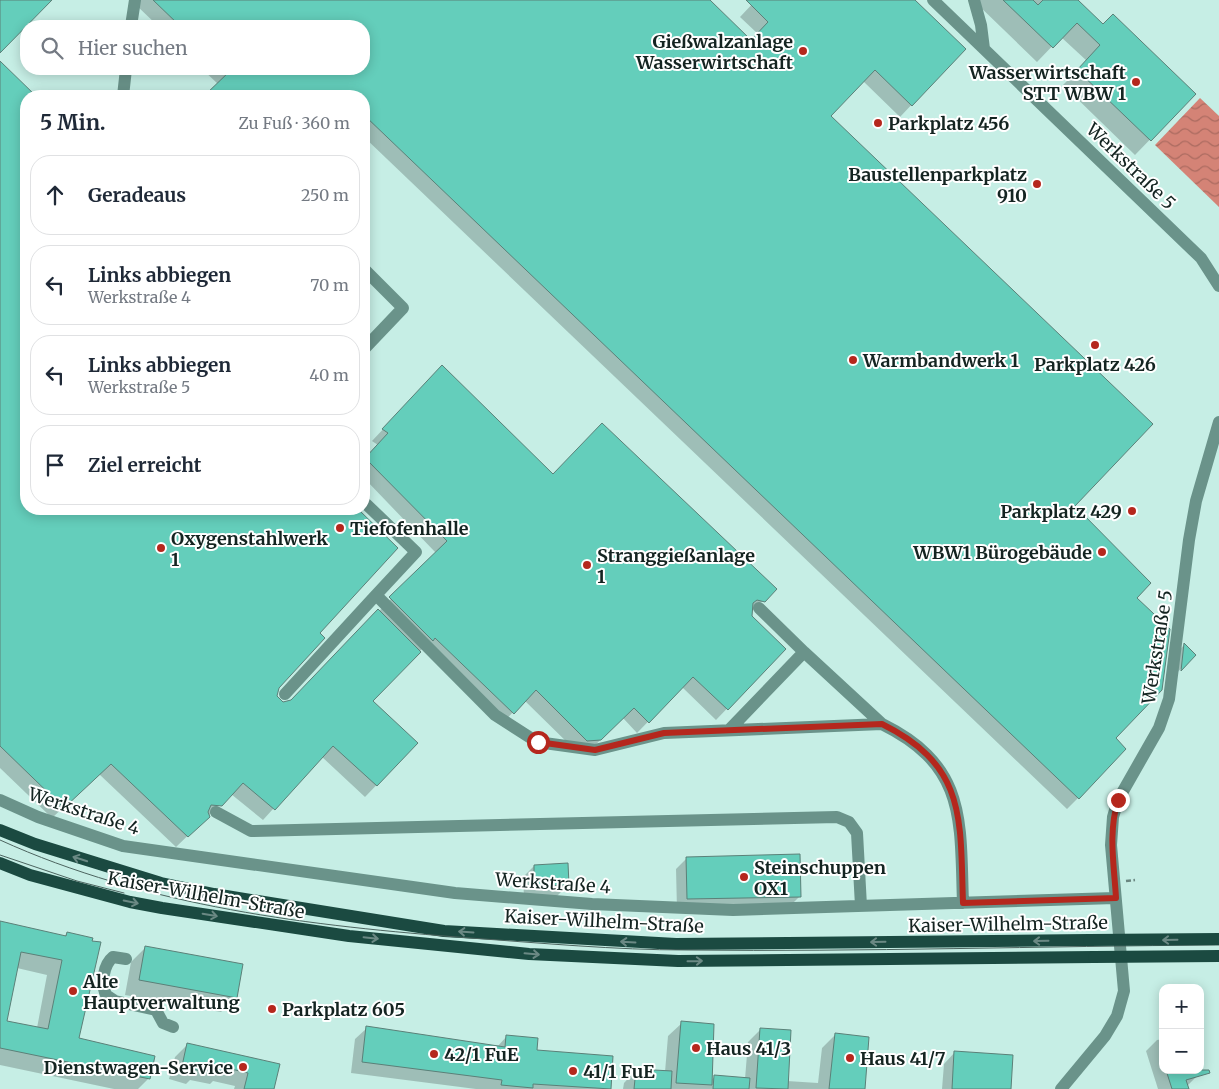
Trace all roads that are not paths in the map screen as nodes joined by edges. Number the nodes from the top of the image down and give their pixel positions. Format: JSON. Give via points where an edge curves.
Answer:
{"nodes":[{"id":1,"x":135,"y":0,"type":"edge"},
{"id":2,"x":933,"y":0,"type":"edge"},
{"id":3,"x":974,"y":0,"type":"edge"},
{"id":4,"x":132,"y":20,"type":"edge"},
{"id":5,"x":984,"y":49,"type":"junction"},
{"id":6,"x":125,"y":75,"type":"edge"},
{"id":7,"x":124,"y":90,"type":"edge"},
{"id":8,"x":370,"y":275,"type":"edge"},
{"id":9,"x":1219,"y":286,"type":"edge"},
{"id":10,"x":370,"y":343,"type":"edge"},
{"id":11,"x":1219,"y":422,"type":"edge"},
{"id":12,"x":370,"y":508,"type":"edge"},
{"id":13,"x":376,"y":595,"type":"junction"},
{"id":14,"x":759,"y":608,"type":"dead end"},
{"id":15,"x":804,"y":652,"type":"junction"},
{"id":16,"x":285,"y":694,"type":"dead end"},
{"id":17,"x":882,"y":724,"type":"junction"},
{"id":18,"x":730,"y":730,"type":"junction"},
{"id":19,"x":0,"y":800,"type":"edge"},
{"id":20,"x":216,"y":812,"type":"dead end"},
{"id":21,"x":0,"y":830,"type":"edge"},
{"id":22,"x":0,"y":863,"type":"edge"},
{"id":23,"x":1116,"y":898,"type":"junction"},
{"id":24,"x":963,"y":903,"type":"junction"},
{"id":25,"x":861,"y":906,"type":"junction"},
{"id":26,"x":1219,"y":939,"type":"edge"},
{"id":27,"x":1219,"y":956,"type":"edge"},
{"id":28,"x":126,"y":959,"type":"dead end"},
{"id":29,"x":173,"y":1027,"type":"dead end"},
{"id":30,"x":1061,"y":1089,"type":"edge"}],
"edges":[{"from":1,"to":4,"type":"lane"},
{"from":2,"to":5,"type":"lane","name":"Werkstraße 5"},
{"from":3,"to":5,"type":"lane","via":[[982,25]]},
{"from":5,"to":9,"type":"lane","name":"Werkstraße 5","via":[[1201,258]]},
{"from":6,"to":7,"type":"lane"},
{"from":8,"to":10,"type":"lane","via":[[403,308]]},
{"from":11,"to":23,"type":"lane","name":"Werkstraße 5","via":[[1196,501],[1169,699],[1159,728],[1118,800],[1113,817],[1111,845]]},
{"from":12,"to":13,"type":"lane","via":[[416,552]]},
{"from":13,"to":16,"type":"lane"},
{"from":13,"to":18,"type":"lane","via":[[495,715],[538,742],[595,750],[664,733]]},
{"from":14,"to":15,"type":"lane"},
{"from":15,"to":17,"type":"lane"},
{"from":15,"to":18,"type":"lane"},
{"from":17,"to":18,"type":"lane"},
{"from":17,"to":24,"type":"lane","via":[[906,736],[930,755],[944,775],[960,821]]},
{"from":19,"to":25,"type":"lane","name":"Werkstraße 4","via":[[38,817],[123,846],[455,893],[592,904],[733,910]]},
{"from":20,"to":25,"type":"lane","via":[[251,831],[837,817],[848,822],[857,833]]},
{"from":26,"to":21,"type":"main road","name":"Kaiser-Wilhelm-Straße","one_way":true,"bridge":true,"via":[[676,944],[444,931],[161,883]]},
{"from":22,"to":27,"type":"main road","name":"Kaiser-Wilhelm-Straße","one_way":true,"bridge":true,"via":[[56,882],[162,908],[350,936],[529,954],[678,962]]},
{"from":23,"to":24,"type":"lane","name":"Werkstraße 4"},
{"from":23,"to":30,"type":"lane","name":"Werkstraße 5","via":[[1124,991],[1117,1016],[1106,1036]]},
{"from":24,"to":25,"type":"lane","name":"Werkstraße 4"},
{"from":28,"to":29,"type":"lane","via":[[113,957],[108,962],[103,984],[106,995],[115,1001],[156,1010],[163,1023]]}]}
